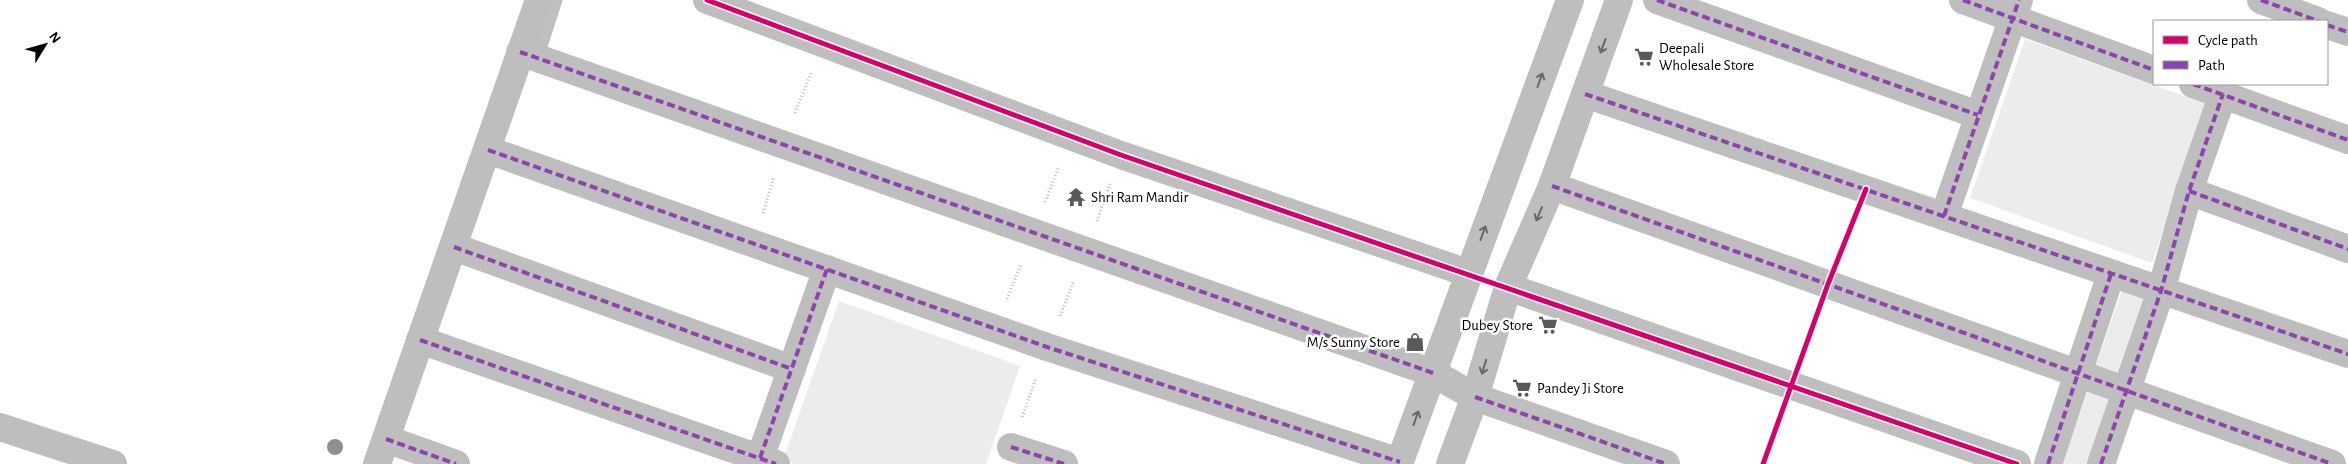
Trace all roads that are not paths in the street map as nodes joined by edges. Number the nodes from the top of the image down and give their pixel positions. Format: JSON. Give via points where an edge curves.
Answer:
{"nodes":[{"id":1,"x":539,"y":0,"type":"edge"},
{"id":2,"x":707,"y":0,"type":"edge"},
{"id":3,"x":1570,"y":0,"type":"edge"},
{"id":4,"x":1619,"y":0,"type":"edge"},
{"id":5,"x":1657,"y":0,"type":"edge"},
{"id":6,"x":1963,"y":0,"type":"edge"},
{"id":7,"x":2261,"y":0,"type":"edge"},
{"id":8,"x":2016,"y":9,"type":"edge"},
{"id":9,"x":2315,"y":20,"type":"edge"},
{"id":10,"x":2328,"y":24,"type":"edge"},
{"id":11,"x":2348,"y":32,"type":"edge"},
{"id":12,"x":520,"y":52,"type":"junction"},
{"id":13,"x":2153,"y":70,"type":"edge"},
{"id":14,"x":2196,"y":85,"type":"edge"},
{"id":15,"x":1585,"y":94,"type":"junction"},
{"id":16,"x":2223,"y":94,"type":"junction"},
{"id":17,"x":1978,"y":116,"type":"junction"},
{"id":18,"x":2348,"y":140,"type":"edge"},
{"id":19,"x":488,"y":150,"type":"junction"},
{"id":20,"x":1552,"y":186,"type":"junction"},
{"id":21,"x":2189,"y":191,"type":"junction"},
{"id":22,"x":1944,"y":216,"type":"junction"},
{"id":23,"x":454,"y":247,"type":"junction"},
{"id":24,"x":2348,"y":249,"type":"edge"},
{"id":25,"x":827,"y":269,"type":"junction"},
{"id":26,"x":1468,"y":273,"type":"junction"},
{"id":27,"x":2111,"y":274,"type":"junction"},
{"id":28,"x":1508,"y":287,"type":"junction"},
{"id":29,"x":2161,"y":291,"type":"junction"},
{"id":30,"x":420,"y":340,"type":"junction"},
{"id":31,"x":2348,"y":354,"type":"edge"},
{"id":32,"x":792,"y":369,"type":"junction"},
{"id":33,"x":1433,"y":373,"type":"junction"},
{"id":34,"x":2078,"y":374,"type":"junction"},
{"id":35,"x":2127,"y":392,"type":"junction"},
{"id":36,"x":1475,"y":396,"type":"junction"},
{"id":37,"x":0,"y":427,"type":"edge"},
{"id":38,"x":1011,"y":446,"type":"road end"},
{"id":39,"x":382,"y":452,"type":"edge"},
{"id":40,"x":768,"y":461,"type":"edge"},
{"id":41,"x":1399,"y":463,"type":"edge"},
{"id":42,"x":113,"y":464,"type":"edge"},
{"id":43,"x":456,"y":464,"type":"edge"},
{"id":44,"x":1064,"y":464,"type":"edge"},
{"id":45,"x":1450,"y":464,"type":"edge"},
{"id":46,"x":1666,"y":464,"type":"edge"},
{"id":47,"x":2017,"y":464,"type":"edge"},
{"id":48,"x":2048,"y":464,"type":"edge"},
{"id":49,"x":2101,"y":464,"type":"edge"},
{"id":50,"x":2332,"y":464,"type":"edge"}],
"edges":[{"from":1,"to":12,"type":"street"},
{"from":2,"to":26,"type":"street","via":[[1121,155]]},
{"from":26,"to":3,"type":"street","one_way":true},
{"from":4,"to":15,"type":"street","one_way":true},
{"from":5,"to":17,"type":"street"},
{"from":6,"to":8,"type":"street"},
{"from":7,"to":9,"type":"street"},
{"from":8,"to":13,"type":"street"},
{"from":8,"to":17,"type":"street"},
{"from":10,"to":11,"type":"street"},
{"from":12,"to":19,"type":"street"},
{"from":12,"to":33,"type":"street"},
{"from":14,"to":16,"type":"street"},
{"from":15,"to":20,"type":"street"},
{"from":15,"to":22,"type":"street"},
{"from":16,"to":18,"type":"street"},
{"from":16,"to":21,"type":"street"},
{"from":17,"to":22,"type":"street"},
{"from":19,"to":23,"type":"street"},
{"from":19,"to":25,"type":"street"},
{"from":20,"to":28,"type":"street","one_way":true},
{"from":20,"to":34,"type":"street"},
{"from":21,"to":24,"type":"street"},
{"from":21,"to":29,"type":"street"},
{"from":22,"to":27,"type":"street"},
{"from":23,"to":30,"type":"street"},
{"from":23,"to":32,"type":"street"},
{"from":25,"to":32,"type":"street"},
{"from":25,"to":41,"type":"street","via":[[1047,347]]},
{"from":26,"to":28,"type":"street"},
{"from":26,"to":33,"type":"street"},
{"from":27,"to":29,"type":"street"},
{"from":27,"to":34,"type":"street"},
{"from":28,"to":36,"type":"street","one_way":true},
{"from":28,"to":47,"type":"street"},
{"from":29,"to":31,"type":"street"},
{"from":29,"to":35,"type":"street"},
{"from":30,"to":39,"type":"street"},
{"from":30,"to":40,"type":"street"},
{"from":32,"to":40,"type":"street"},
{"from":33,"to":36,"type":"street"},
{"from":41,"to":33,"type":"street","one_way":true},
{"from":34,"to":35,"type":"street"},
{"from":34,"to":48,"type":"street"},
{"from":35,"to":49,"type":"street"},
{"from":35,"to":50,"type":"street"},
{"from":36,"to":45,"type":"street"},
{"from":36,"to":46,"type":"street"},
{"from":37,"to":42,"type":"street"},
{"from":38,"to":44,"type":"street"},
{"from":39,"to":43,"type":"street"}]}
